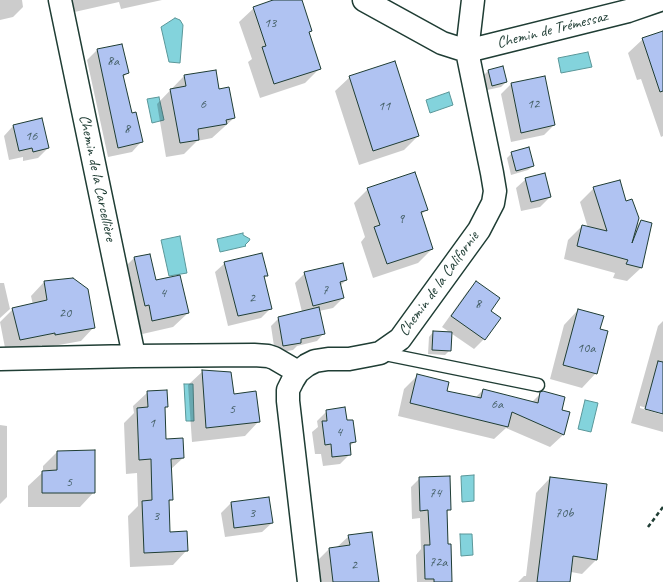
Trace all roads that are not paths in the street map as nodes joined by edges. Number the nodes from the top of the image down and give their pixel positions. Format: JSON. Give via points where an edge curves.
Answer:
{"nodes":[{"id":1,"x":60,"y":0,"type":"edge"},
{"id":2,"x":364,"y":0,"type":"edge"},
{"id":3,"x":473,"y":0,"type":"edge"},
{"id":4,"x":660,"y":0,"type":"edge"},
{"id":5,"x":467,"y":51,"type":"junction"},
{"id":6,"x":380,"y":353,"type":"junction"},
{"id":7,"x":134,"y":356,"type":"junction"},
{"id":8,"x":0,"y":359,"type":"edge"},
{"id":9,"x":298,"y":372,"type":"junction"},
{"id":10,"x":538,"y":385,"type":"dead end"},
{"id":11,"x":309,"y":582,"type":"edge"}],
"edges":[{"from":1,"to":7,"type":"street","name":"Chemin de la Carcellière"},
{"from":2,"to":5,"type":"street","via":[[442,43]]},
{"from":3,"to":5,"type":"street","name":"Chemin de la Californie"},
{"from":4,"to":5,"type":"street","name":"Chemin de Trémessaz","via":[[628,11]]},
{"from":5,"to":6,"type":"street","name":"Chemin de la Californie","via":[[492,173],[495,191],[493,203],[479,230],[408,329]]},
{"from":6,"to":9,"type":"street","name":"Chemin de la Californie","via":[[349,359],[315,361]]},
{"from":6,"to":10,"type":"lane"},
{"from":7,"to":8,"type":"street"},
{"from":7,"to":9,"type":"street","via":[[268,356]]},
{"from":9,"to":11,"type":"street","name":"Chemin de la Californie","via":[[288,390],[288,401]]}]}
